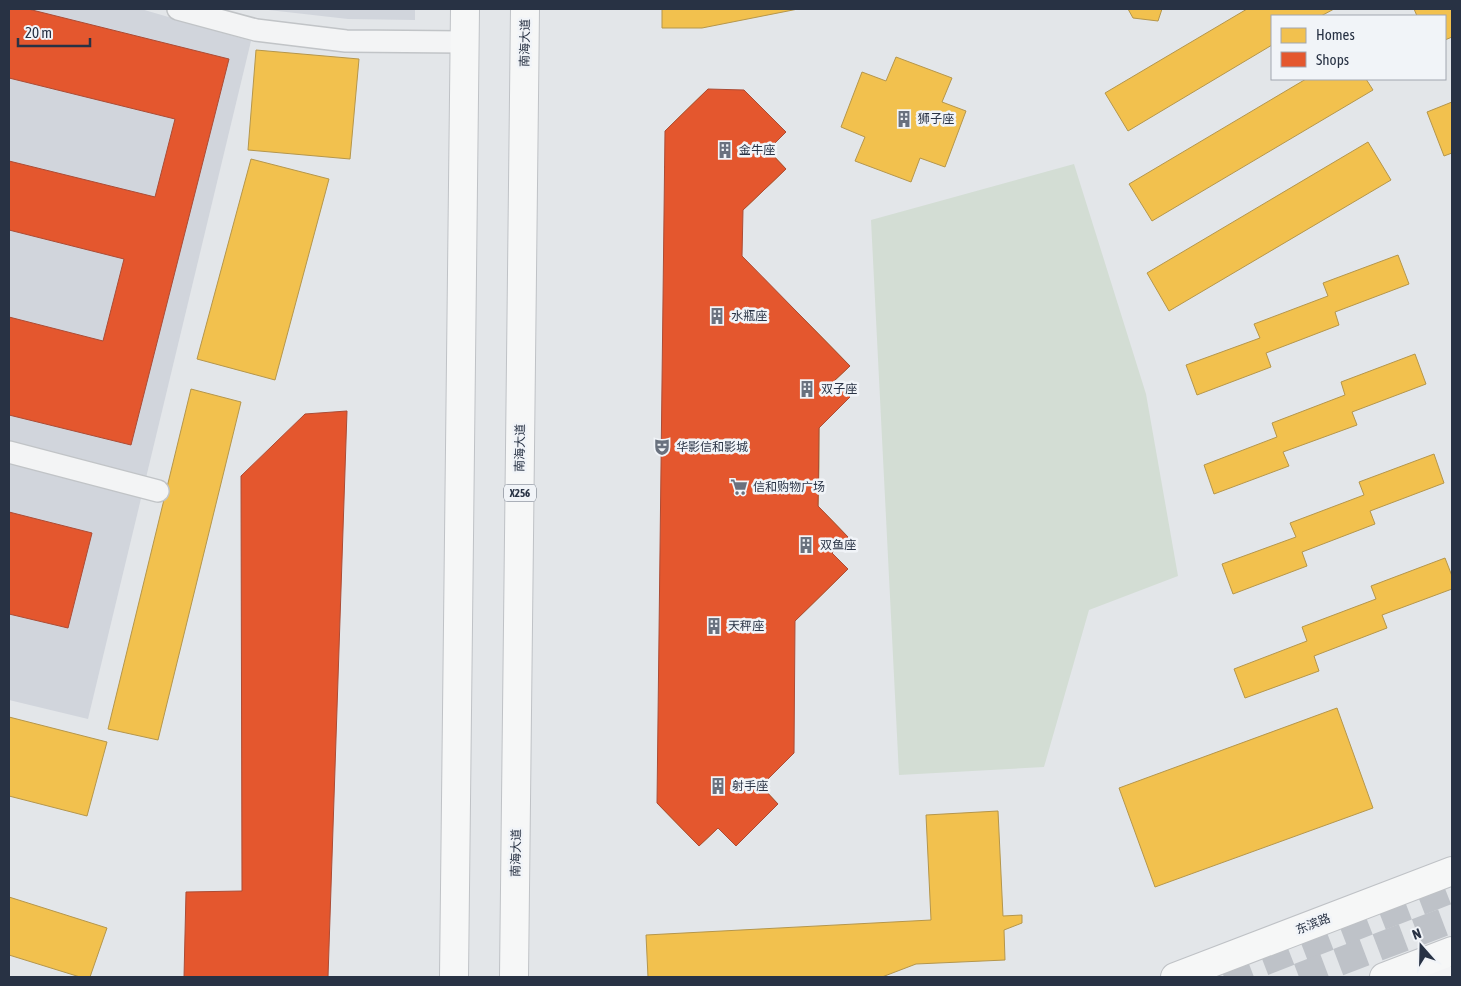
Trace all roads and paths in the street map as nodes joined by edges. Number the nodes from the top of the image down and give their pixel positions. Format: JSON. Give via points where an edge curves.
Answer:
{"nodes":[{"id":1,"x":178,"y":9,"type":"edge"},
{"id":2,"x":465,"y":9,"type":"edge"},
{"id":3,"x":525,"y":9,"type":"edge"},
{"id":4,"x":464,"y":42,"type":"junction"},
{"id":5,"x":9,"y":452,"type":"edge"},
{"id":6,"x":158,"y":491,"type":"dead end"},
{"id":7,"x":1452,"y":871,"type":"edge"},
{"id":8,"x":1452,"y":951,"type":"edge"},
{"id":9,"x":1415,"y":965,"type":"junction"},
{"id":10,"x":454,"y":977,"type":"edge"},
{"id":11,"x":514,"y":977,"type":"edge"},
{"id":12,"x":1175,"y":977,"type":"edge"},
{"id":13,"x":1384,"y":977,"type":"edge"},
{"id":14,"x":1449,"y":977,"type":"edge"}],
"edges":[{"from":1,"to":4,"type":"street","via":[[256,30],[346,41]]},
{"from":2,"to":4,"type":"main road"},
{"from":3,"to":11,"type":"main road","name":"南海大道","number":"X256"},
{"from":4,"to":10,"type":"main road"},
{"from":5,"to":6,"type":"street"},
{"from":7,"to":12,"type":"main road","name":"东滨路"},
{"from":8,"to":9,"type":"main road"},
{"from":9,"to":13,"type":"main road"},
{"from":9,"to":14,"type":"street"}]}
